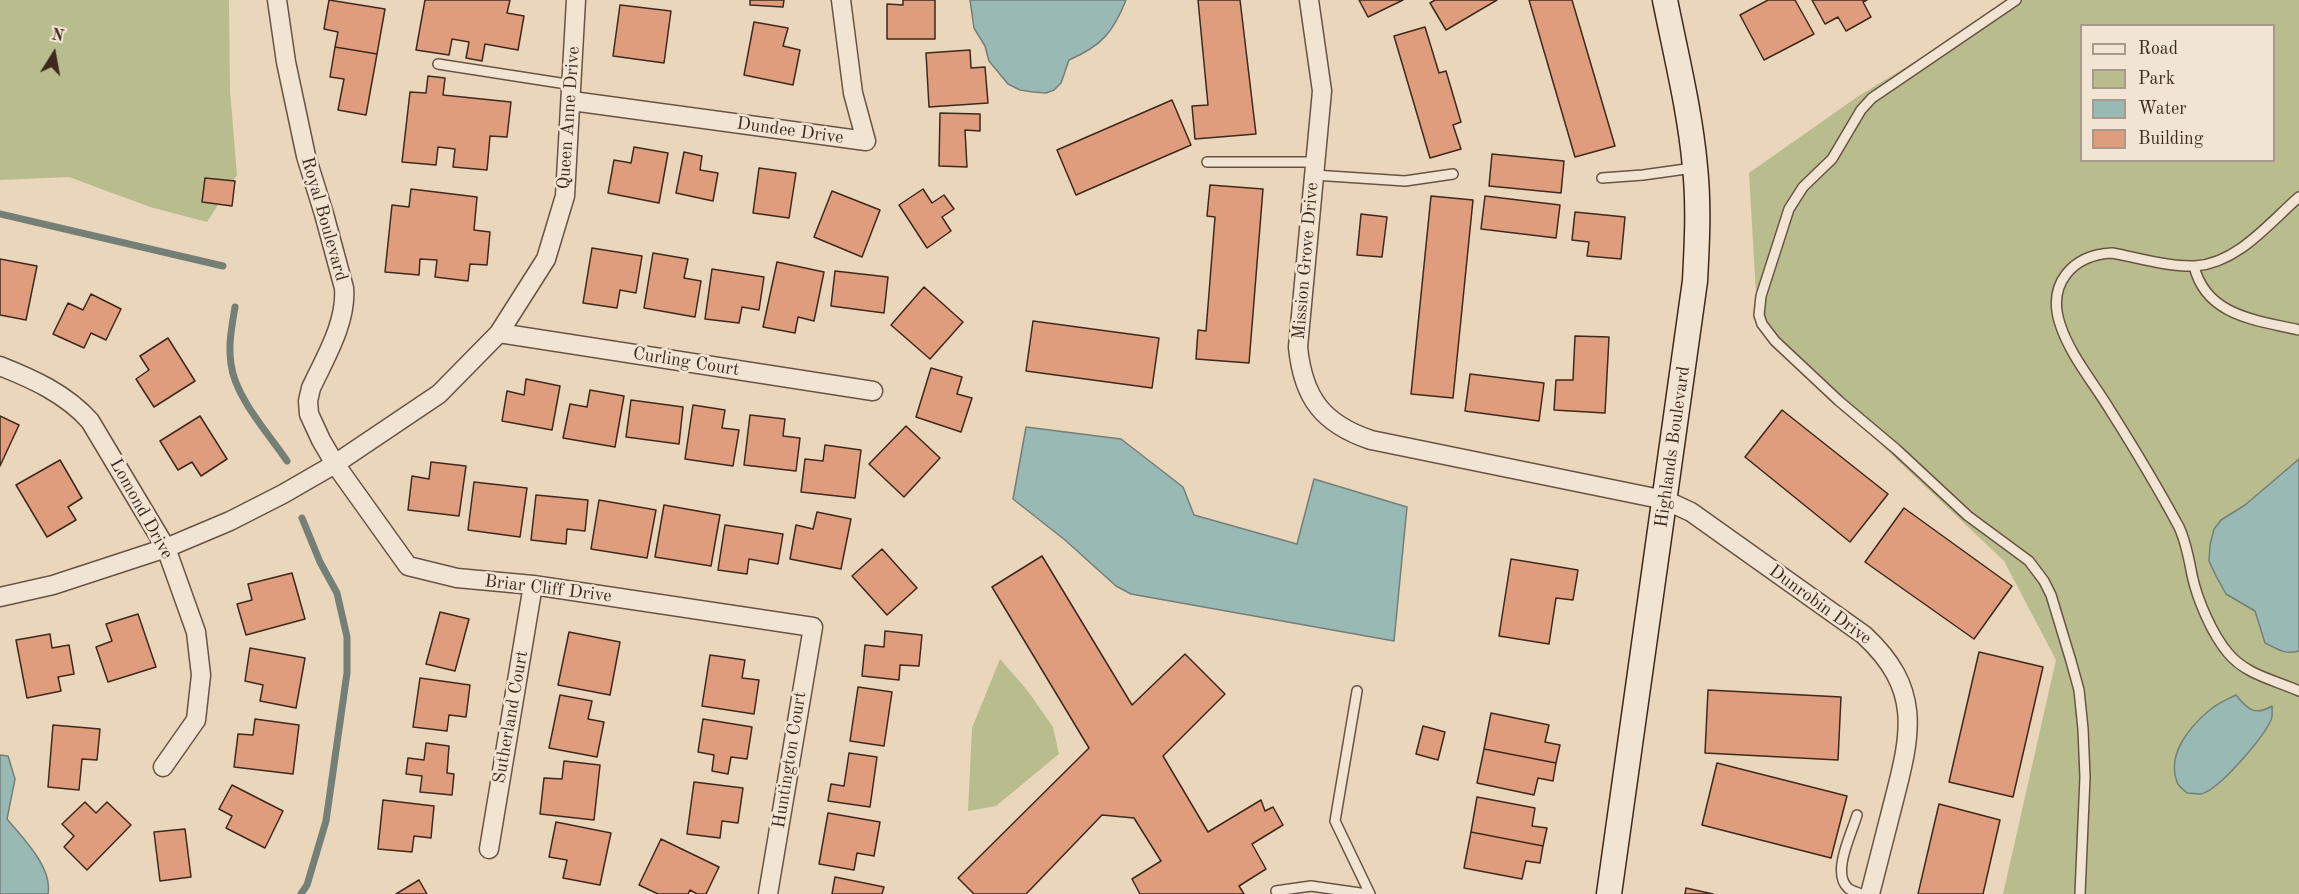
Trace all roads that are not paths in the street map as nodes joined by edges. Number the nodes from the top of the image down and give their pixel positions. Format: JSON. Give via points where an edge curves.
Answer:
{"nodes":[{"id":1,"x":277,"y":0,"type":"edge"},
{"id":2,"x":576,"y":0,"type":"edge"},
{"id":3,"x":841,"y":0,"type":"edge"},
{"id":4,"x":1309,"y":0,"type":"edge"},
{"id":5,"x":1665,"y":0,"type":"edge"},
{"id":6,"x":2016,"y":0,"type":"edge"},
{"id":7,"x":438,"y":63,"type":"dead end"},
{"id":8,"x":572,"y":93,"type":"junction"},
{"id":9,"x":1207,"y":162,"type":"dead end"},
{"id":10,"x":1696,"y":167,"type":"junction"},
{"id":11,"x":1315,"y":169,"type":"junction"},
{"id":12,"x":1453,"y":174,"type":"dead end"},
{"id":13,"x":1602,"y":178,"type":"dead end"},
{"id":14,"x":2299,"y":197,"type":"edge"},
{"id":15,"x":2194,"y":266,"type":"junction"},
{"id":16,"x":2299,"y":330,"type":"edge"},
{"id":17,"x":499,"y":333,"type":"junction"},
{"id":18,"x":0,"y":366,"type":"edge"},
{"id":19,"x":873,"y":391,"type":"dead end"},
{"id":20,"x":335,"y":464,"type":"junction"},
{"id":21,"x":1665,"y":500,"type":"junction"},
{"id":22,"x":166,"y":549,"type":"junction"},
{"id":23,"x":533,"y":585,"type":"junction"},
{"id":24,"x":0,"y":597,"type":"edge"},
{"id":25,"x":813,"y":627,"type":"joint"},
{"id":26,"x":1357,"y":691,"type":"dead end"},
{"id":27,"x":2299,"y":691,"type":"edge"},
{"id":28,"x":164,"y":767,"type":"dead end"},
{"id":29,"x":1857,"y":815,"type":"dead end"},
{"id":30,"x":489,"y":849,"type":"dead end"},
{"id":31,"x":1276,"y":891,"type":"dead end"},
{"id":32,"x":768,"y":894,"type":"edge"},
{"id":33,"x":1369,"y":894,"type":"edge"},
{"id":34,"x":1609,"y":894,"type":"edge"},
{"id":35,"x":1861,"y":894,"type":"edge"},
{"id":36,"x":1870,"y":894,"type":"edge"},
{"id":37,"x":2080,"y":894,"type":"edge"}],
"edges":[{"from":1,"to":20,"type":"street","name":"Royal Boulevard","via":[[306,156],[344,288],[342,315],[308,401],[314,427]]},
{"from":2,"to":8,"type":"street","name":"Queen Anne Drive"},
{"from":3,"to":8,"type":"street","name":"Dundee Drive","via":[[853,93],[866,141]]},
{"from":4,"to":11,"type":"street","name":"Mission Grove Drive","via":[[1322,91]]},
{"from":5,"to":10,"type":"street","name":"Highlands Boulevard"},
{"from":6,"to":37,"type":"lane","via":[[1872,98],[1861,110],[1832,159],[1803,187],[1789,209],[1761,296],[1759,315],[1775,341],[1839,401],[1968,516],[2029,561],[2044,581],[2071,661],[2081,709],[2085,777]]},
{"from":7,"to":8,"type":"lane"},
{"from":8,"to":17,"type":"street","name":"Queen Anne Drive","via":[[565,196],[546,259]]},
{"from":9,"to":11,"type":"lane"},
{"from":10,"to":13,"type":"lane"},
{"from":10,"to":21,"type":"street","name":"Highlands Boulevard","via":[[1695,282]]},
{"from":11,"to":12,"type":"lane","via":[[1405,182]]},
{"from":11,"to":21,"type":"street","name":"Mission Grove Drive","via":[[1298,347],[1306,386],[1323,413],[1353,434],[1371,440]]},
{"from":14,"to":15,"type":"lane","via":[[2240,249]]},
{"from":15,"to":16,"type":"lane","via":[[2201,286],[2217,303],[2246,317]]},
{"from":15,"to":27,"type":"lane","via":[[2112,253],[2085,259],[2063,276],[2057,299],[2059,322],[2180,529],[2202,606],[2227,653],[2258,675]]},
{"from":17,"to":19,"type":"street","name":"Curling Court"},
{"from":17,"to":20,"type":"street","name":"Queen Anne Drive","via":[[439,394]]},
{"from":18,"to":22,"type":"street","name":"Lomond Drive","via":[[35,380],[90,421]]},
{"from":20,"to":22,"type":"street","name":"Queen Anne Drive","via":[[239,516]]},
{"from":20,"to":23,"type":"street","name":"Briar Cliff Drive","via":[[408,566],[457,578]]},
{"from":21,"to":34,"type":"street","name":"Highlands Boulevard"},
{"from":21,"to":36,"type":"street","name":"Dunrobin Drive","via":[[1691,512],[1838,615],[1878,648],[1894,669],[1902,686],[1908,737]]},
{"from":22,"to":24,"type":"street","name":"Queen Anne Drive","via":[[53,585]]},
{"from":22,"to":28,"type":"street","name":"Lomond Drive","via":[[196,632],[201,675],[196,720]]},
{"from":23,"to":25,"type":"street","name":"Briar Cliff Drive"},
{"from":23,"to":30,"type":"street","name":"Sutherland Court"},
{"from":25,"to":32,"type":"street","name":"Huntington Court"},
{"from":26,"to":33,"type":"lane","via":[[1335,821]]},
{"from":29,"to":35,"type":"lane","via":[[1841,865],[1842,880],[1848,889]]},
{"from":31,"to":33,"type":"lane","via":[[1311,886]]}]}
